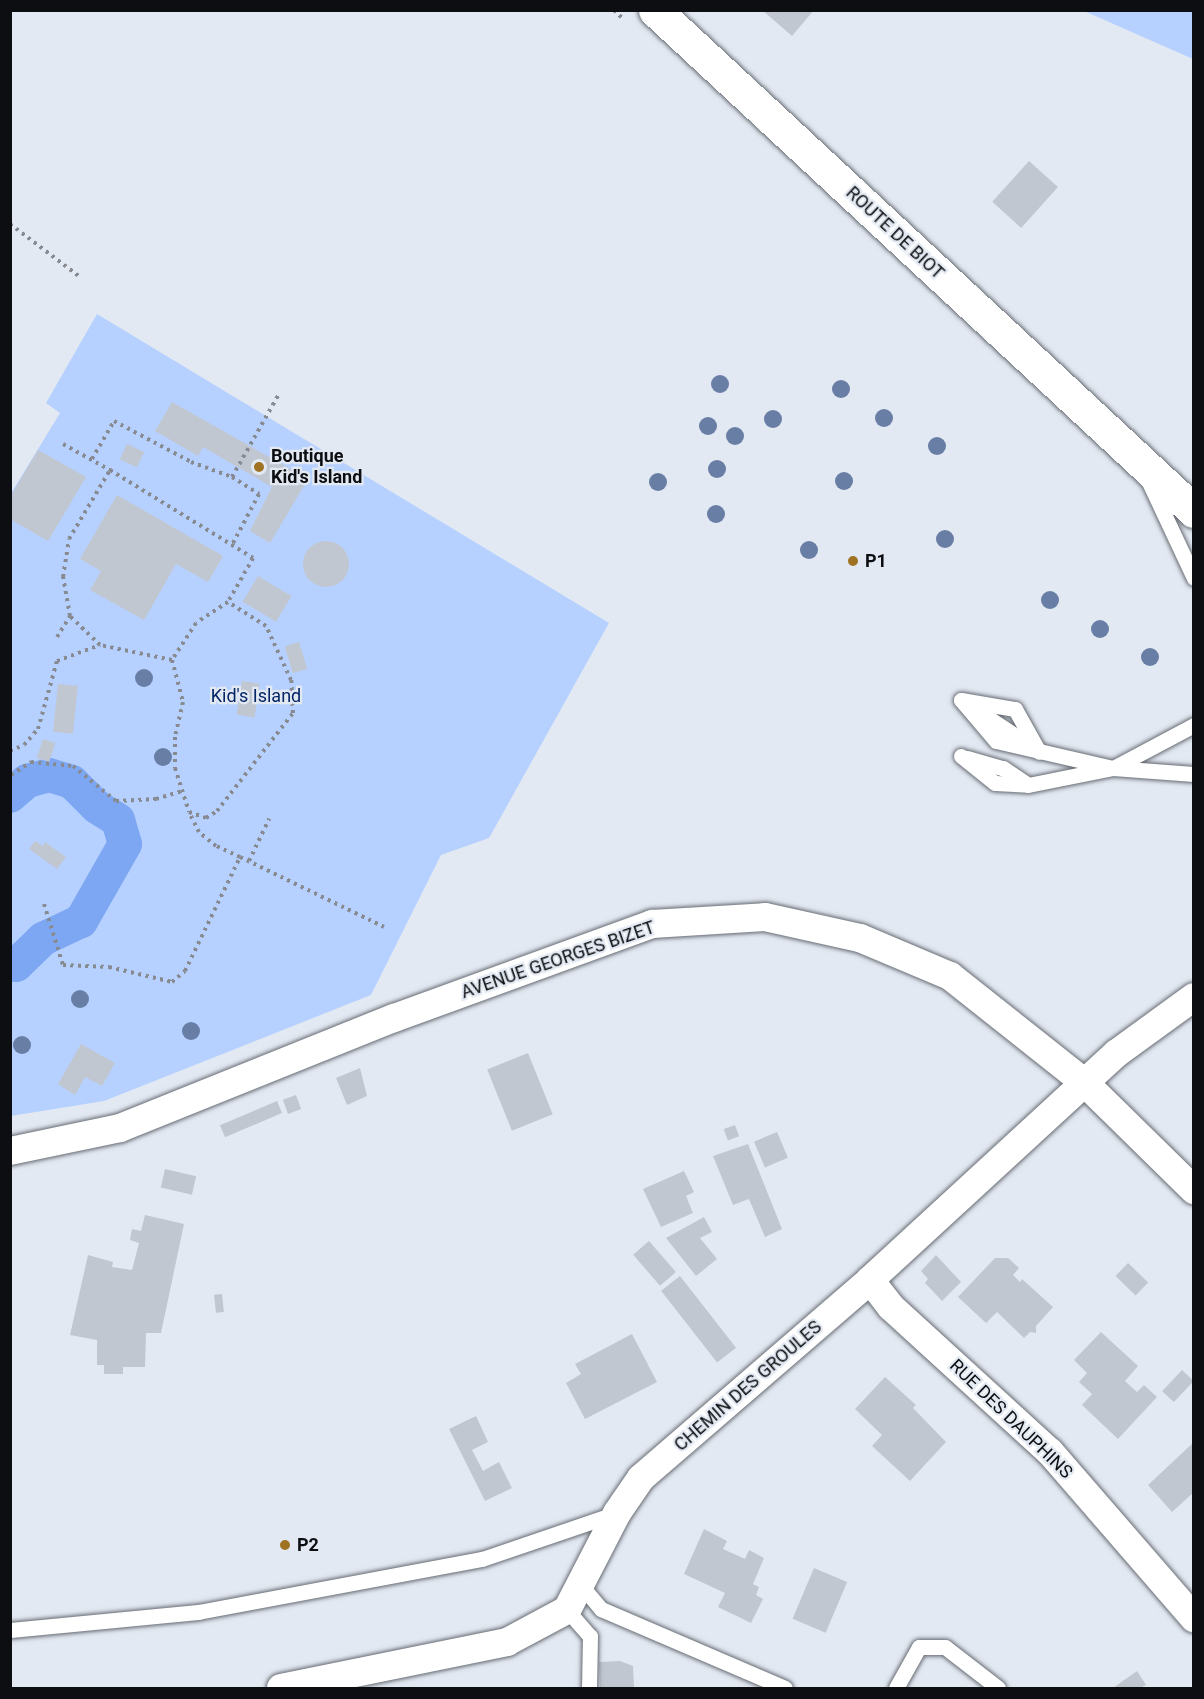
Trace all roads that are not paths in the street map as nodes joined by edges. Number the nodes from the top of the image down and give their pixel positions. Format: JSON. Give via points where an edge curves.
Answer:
{"nodes":[{"id":1,"x":655,"y":10,"type":"edge"},
{"id":2,"x":1137,"y":455,"type":"junction"},
{"id":3,"x":1194,"y":511,"type":"edge"},
{"id":4,"x":1194,"y":532,"type":"edge"},
{"id":5,"x":1194,"y":578,"type":"edge"},
{"id":6,"x":1194,"y":725,"type":"edge"},
{"id":7,"x":1039,"y":752,"type":"junction"},
{"id":8,"x":961,"y":756,"type":"dead end"},
{"id":9,"x":1113,"y":768,"type":"junction"},
{"id":10,"x":1194,"y":774,"type":"edge"},
{"id":11,"x":1194,"y":997,"type":"edge"},
{"id":12,"x":1085,"y":1083,"type":"junction"},
{"id":13,"x":10,"y":1151,"type":"edge"},
{"id":14,"x":1194,"y":1190,"type":"edge"},
{"id":15,"x":870,"y":1280,"type":"junction"},
{"id":16,"x":617,"y":1513,"type":"junction"},
{"id":17,"x":580,"y":1584,"type":"junction"},
{"id":18,"x":567,"y":1610,"type":"junction"},
{"id":19,"x":1194,"y":1618,"type":"edge"},
{"id":20,"x":10,"y":1630,"type":"edge"},
{"id":21,"x":281,"y":1689,"type":"edge"},
{"id":22,"x":589,"y":1689,"type":"edge"},
{"id":23,"x":785,"y":1689,"type":"edge"},
{"id":24,"x":897,"y":1689,"type":"edge"},
{"id":25,"x":999,"y":1689,"type":"edge"}],
"edges":[{"from":1,"to":2,"type":"main road","name":"ROUTE DE BIOT"},
{"from":2,"to":3,"type":"main road"},
{"from":2,"to":4,"type":"main road"},
{"from":2,"to":5,"type":"lane"},
{"from":6,"to":9,"type":"lane"},
{"from":7,"to":7,"type":"lane","via":[[996,741],[961,700],[1015,709]]},
{"from":7,"to":9,"type":"lane"},
{"from":8,"to":9,"type":"lane","via":[[1003,768],[1028,785]]},
{"from":9,"to":10,"type":"lane"},
{"from":11,"to":12,"type":"street","name":"CHEMIN DES GROULES","via":[[1118,1053]]},
{"from":12,"to":13,"type":"street","name":"AVENUE GEORGES BIZET","via":[[950,976],[860,938],[765,916],[652,924],[394,1018],[120,1128]]},
{"from":12,"to":14,"type":"street","name":"AVENUE GEORGES BIZET"},
{"from":12,"to":15,"type":"street","name":"CHEMIN DES GROULES"},
{"from":15,"to":16,"type":"street","name":"CHEMIN DES GROULES","via":[[641,1478]]},
{"from":15,"to":19,"type":"street","name":"RUE DES DAUPHINS","via":[[891,1306],[1050,1452]]},
{"from":16,"to":17,"type":"street","name":"CHEMIN DES GROULES"},
{"from":16,"to":20,"type":"lane","via":[[482,1559],[198,1612]]},
{"from":17,"to":18,"type":"street","name":"CHEMIN DES GROULES"},
{"from":17,"to":23,"type":"lane","via":[[601,1609]]},
{"from":18,"to":21,"type":"street","via":[[507,1642]]},
{"from":18,"to":22,"type":"lane","via":[[590,1636]]},
{"from":24,"to":25,"type":"lane","via":[[919,1647],[945,1647]]}]}
